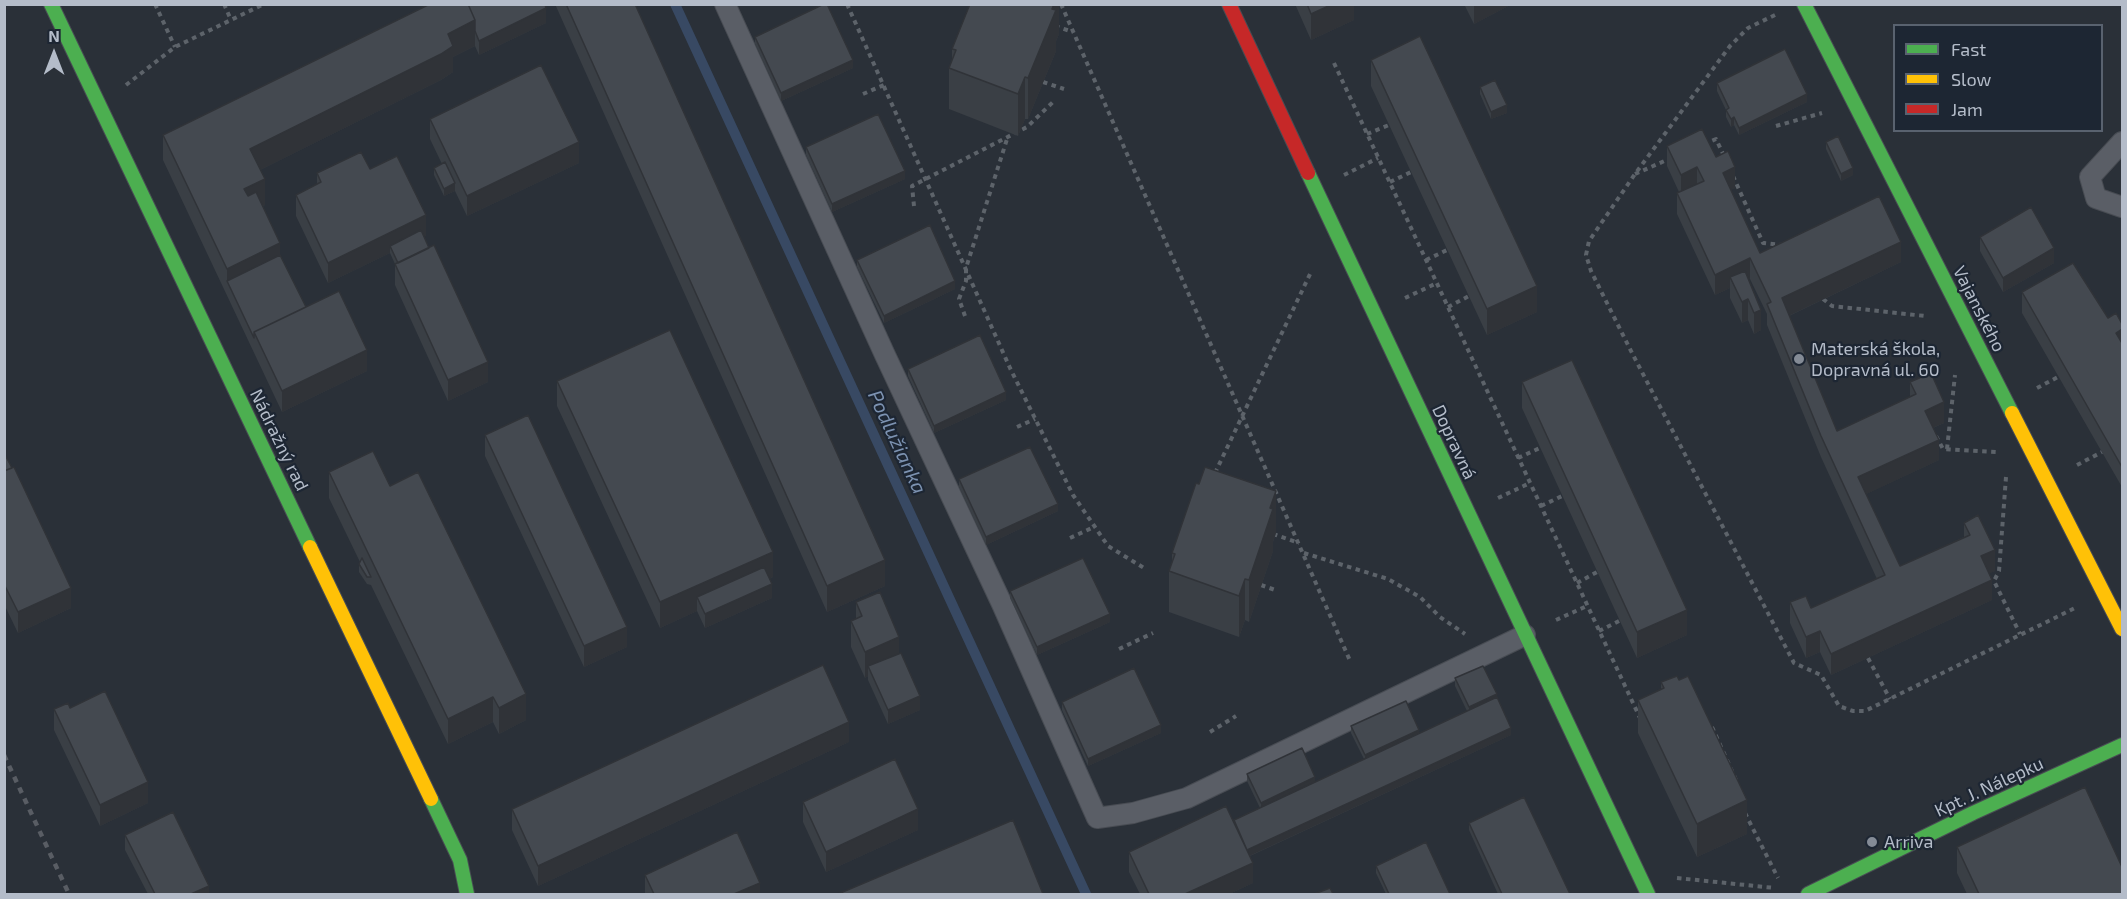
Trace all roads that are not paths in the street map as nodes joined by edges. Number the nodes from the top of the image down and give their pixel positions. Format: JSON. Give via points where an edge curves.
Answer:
{"nodes":[{"id":1,"x":51,"y":4,"type":"edge"},
{"id":2,"x":725,"y":4,"type":"edge"},
{"id":3,"x":1228,"y":4,"type":"edge"},
{"id":4,"x":1804,"y":4,"type":"edge"},
{"id":5,"x":2122,"y":142,"type":"edge"},
{"id":6,"x":2122,"y":207,"type":"edge"},
{"id":7,"x":2122,"y":629,"type":"edge"},
{"id":8,"x":1525,"y":635,"type":"junction"},
{"id":9,"x":2122,"y":745,"type":"edge"},
{"id":10,"x":467,"y":894,"type":"edge"},
{"id":11,"x":1648,"y":894,"type":"edge"},
{"id":12,"x":1808,"y":894,"type":"edge"}],
"edges":[{"from":1,"to":10,"type":"street","name":"Nádražný rad","via":[[460,860]]},
{"from":2,"to":8,"type":"lane","via":[[1097,818],[1187,798]]},
{"from":3,"to":8,"type":"street","name":"Dopravná"},
{"from":4,"to":7,"type":"street","name":"Vajanského"},
{"from":5,"to":6,"type":"lane","via":[[2090,177],[2096,198]]},
{"from":8,"to":11,"type":"street","name":"Dopravná"},
{"from":9,"to":12,"type":"street","name":"Kpt. J. Nálepku"}]}
